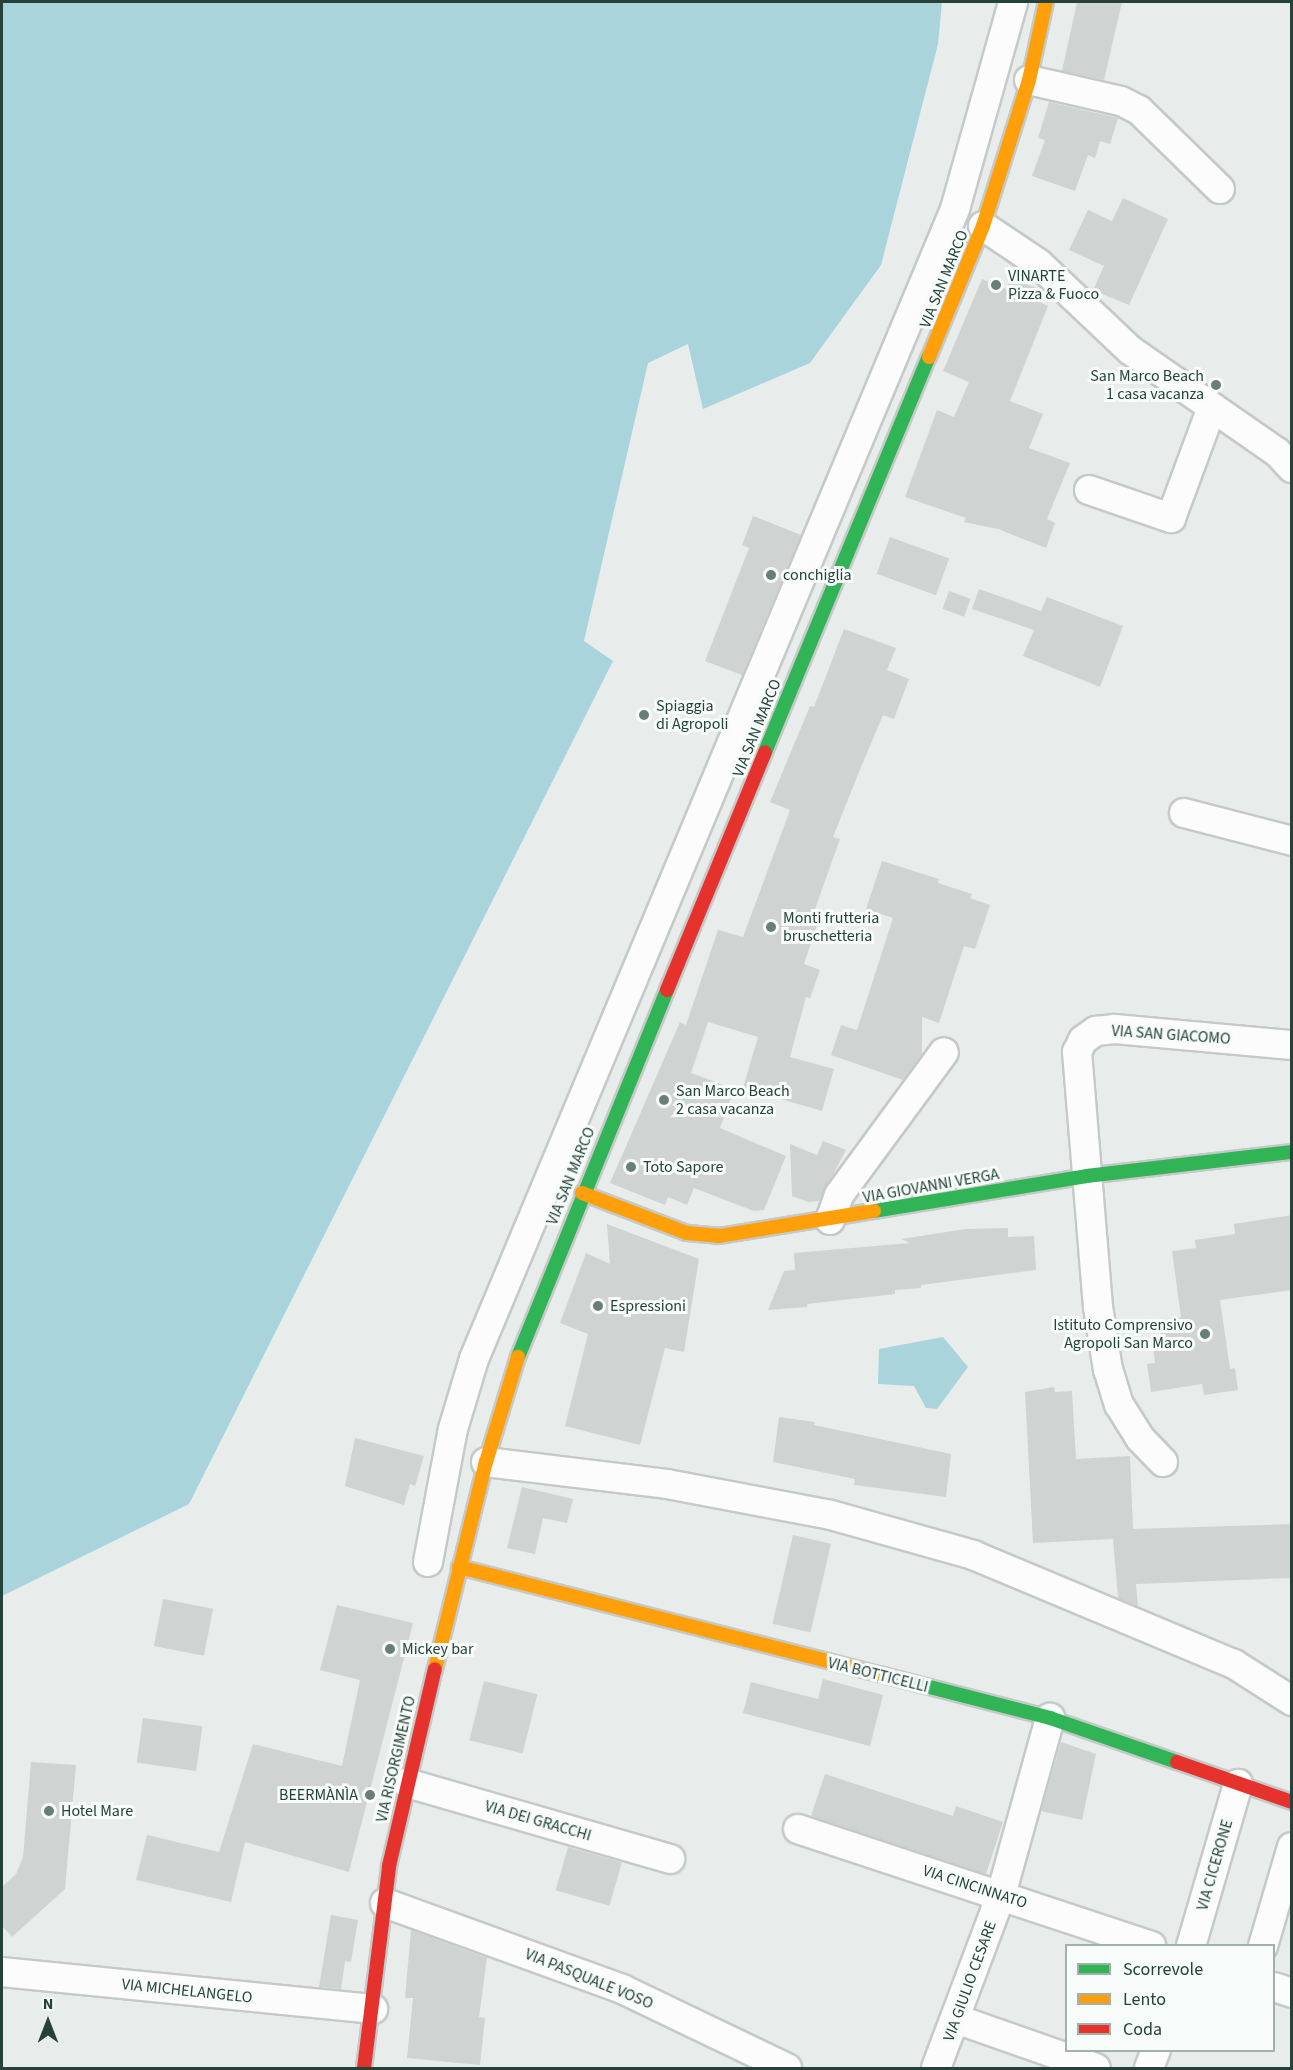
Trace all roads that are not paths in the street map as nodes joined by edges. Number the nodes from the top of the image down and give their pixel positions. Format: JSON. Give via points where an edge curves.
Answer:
{"nodes":[{"id":1,"x":1013,"y":2,"type":"edge"},
{"id":2,"x":1046,"y":2,"type":"edge"},
{"id":3,"x":1029,"y":80,"type":"junction"},
{"id":4,"x":1220,"y":189,"type":"dead end"},
{"id":5,"x":983,"y":226,"type":"junction"},
{"id":6,"x":1212,"y":407,"type":"junction"},
{"id":7,"x":1292,"y":468,"type":"edge"},
{"id":8,"x":1089,"y":490,"type":"dead end"},
{"id":9,"x":1184,"y":813,"type":"dead end"},
{"id":10,"x":1292,"y":841,"type":"edge"},
{"id":11,"x":1292,"y":1045,"type":"edge"},
{"id":12,"x":944,"y":1052,"type":"dead end"},
{"id":13,"x":1292,"y":1152,"type":"edge"},
{"id":14,"x":1087,"y":1176,"type":"junction"},
{"id":15,"x":582,"y":1193,"type":"junction"},
{"id":16,"x":830,"y":1220,"type":"junction"},
{"id":17,"x":486,"y":1462,"type":"junction"},
{"id":18,"x":1163,"y":1462,"type":"dead end"},
{"id":19,"x":428,"y":1562,"type":"dead end"},
{"id":20,"x":459,"y":1568,"type":"junction"},
{"id":21,"x":1292,"y":1701,"type":"edge"},
{"id":22,"x":1050,"y":1718,"type":"junction"},
{"id":23,"x":407,"y":1783,"type":"junction"},
{"id":24,"x":1238,"y":1784,"type":"junction"},
{"id":25,"x":1292,"y":1802,"type":"edge"},
{"id":26,"x":798,"y":1829,"type":"dead end"},
{"id":27,"x":1292,"y":1847,"type":"edge"},
{"id":28,"x":670,"y":1859,"type":"dead end"},
{"id":29,"x":1001,"y":1896,"type":"junction"},
{"id":30,"x":385,"y":1903,"type":"junction"},
{"id":31,"x":1145,"y":1944,"type":"edge"},
{"id":32,"x":1192,"y":1944,"type":"edge"},
{"id":33,"x":1264,"y":1944,"type":"edge"},
{"id":34,"x":2,"y":1972,"type":"edge"},
{"id":35,"x":1275,"y":1987,"type":"edge"},
{"id":36,"x":1292,"y":1993,"type":"edge"},
{"id":37,"x":373,"y":2009,"type":"junction"},
{"id":38,"x":956,"y":2019,"type":"junction"},
{"id":39,"x":1154,"y":2052,"type":"edge"},
{"id":40,"x":364,"y":2068,"type":"edge"},
{"id":41,"x":787,"y":2068,"type":"edge"},
{"id":42,"x":936,"y":2068,"type":"edge"},
{"id":43,"x":1096,"y":2068,"type":"edge"},
{"id":44,"x":1149,"y":2068,"type":"edge"}],
"edges":[{"from":1,"to":19,"type":"street","via":[[955,209],[474,1359],[453,1429]]},
{"from":2,"to":3,"type":"main road","name":"VIA SAN MARCO"},
{"from":3,"to":4,"type":"street","via":[[1121,101],[1138,110]]},
{"from":3,"to":5,"type":"main road","name":"VIA SAN MARCO"},
{"from":5,"to":6,"type":"street","via":[[1038,263],[1130,350]]},
{"from":5,"to":15,"type":"main road","name":"VIA SAN MARCO"},
{"from":6,"to":7,"type":"street","via":[[1277,452]]},
{"from":6,"to":8,"type":"street","via":[[1171,518]]},
{"from":9,"to":10,"type":"street"},
{"from":11,"to":14,"type":"street","name":"VIA SAN GIACOMO","via":[[1115,1029],[1096,1031],[1083,1040],[1077,1052]]},
{"from":12,"to":16,"type":"street","via":[[839,1196]]},
{"from":13,"to":14,"type":"main road","name":"VIA GIOVANNI VERGA"},
{"from":14,"to":16,"type":"main road","name":"VIA GIOVANNI VERGA"},
{"from":14,"to":18,"type":"street","via":[[1098,1307],[1108,1370],[1124,1413],[1140,1438]]},
{"from":15,"to":16,"type":"main road","name":"VIA GIOVANNI VERGA","via":[[687,1233],[719,1236]]},
{"from":15,"to":17,"type":"main road","name":"VIA SAN MARCO","via":[[526,1329]]},
{"from":17,"to":20,"type":"main road","name":"VIA RISORGIMENTO"},
{"from":17,"to":21,"type":"street","via":[[667,1484],[831,1515],[973,1555],[1234,1664]]},
{"from":20,"to":22,"type":"main road","name":"VIA BOTTICELLI"},
{"from":20,"to":23,"type":"main road","name":"VIA RISORGIMENTO"},
{"from":22,"to":24,"type":"main road","name":"VIA BOTTICELLI"},
{"from":22,"to":29,"type":"street","name":"VIA GIULIO CESARE"},
{"from":23,"to":28,"type":"street","name":"VIA DEI GRACCHI"},
{"from":23,"to":30,"type":"main road","name":"VIA RISORGIMENTO"},
{"from":24,"to":25,"type":"main road","name":"VIA BOTTICELLI"},
{"from":24,"to":32,"type":"street","name":"VIA CICERONE"},
{"from":26,"to":29,"type":"street","name":"VIA CINCINNATO"},
{"from":27,"to":33,"type":"street"},
{"from":29,"to":31,"type":"street","name":"VIA CINCINNATO"},
{"from":29,"to":38,"type":"street","name":"VIA GIULIO CESARE"},
{"from":30,"to":37,"type":"main road","name":"VIA RISORGIMENTO"},
{"from":30,"to":41,"type":"street","name":"VIA PASQUALE VOSO","via":[[622,1989]]},
{"from":34,"to":37,"type":"street","name":"VIA MICHELANGELO"},
{"from":35,"to":36,"type":"street"},
{"from":37,"to":40,"type":"main road","name":"VIA RISORGIMENTO"},
{"from":38,"to":42,"type":"street","name":"VIA GIULIO CESARE"},
{"from":38,"to":43,"type":"street"},
{"from":39,"to":44,"type":"street"}]}
